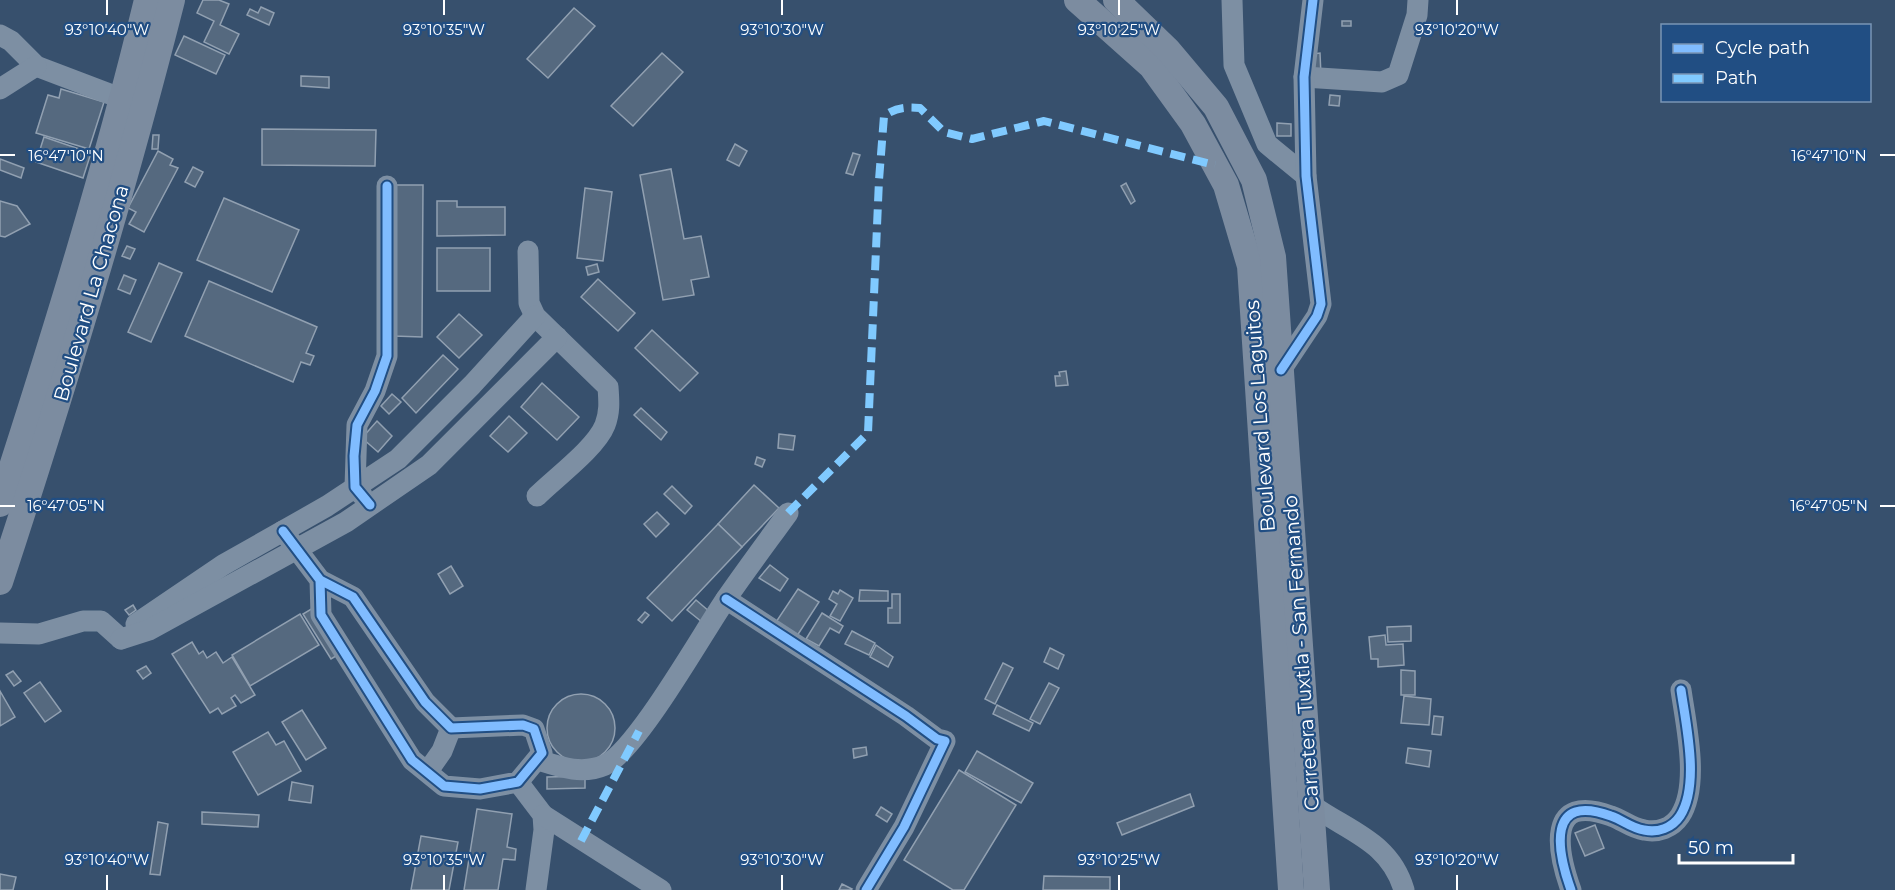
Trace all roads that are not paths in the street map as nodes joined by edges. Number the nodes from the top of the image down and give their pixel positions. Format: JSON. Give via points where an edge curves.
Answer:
{"nodes":[{"id":1,"x":147,"y":0,"type":"edge"},
{"id":2,"x":172,"y":0,"type":"edge"},
{"id":3,"x":1077,"y":0,"type":"edge"},
{"id":4,"x":1116,"y":0,"type":"edge"},
{"id":5,"x":1232,"y":0,"type":"edge"},
{"id":6,"x":1313,"y":0,"type":"edge"},
{"id":7,"x":1418,"y":0,"type":"edge"},
{"id":8,"x":0,"y":35,"type":"edge"},
{"id":9,"x":36,"y":66,"type":"junction"},
{"id":10,"x":1304,"y":77,"type":"junction"},
{"id":11,"x":0,"y":89,"type":"edge"},
{"id":12,"x":134,"y":103,"type":"junction"},
{"id":13,"x":1306,"y":176,"type":"junction"},
{"id":14,"x":387,"y":186,"type":"dead end"},
{"id":15,"x":528,"y":251,"type":"dead end"},
{"id":16,"x":535,"y":316,"type":"junction"},
{"id":17,"x":557,"y":337,"type":"junction"},
{"id":18,"x":1281,"y":370,"type":"junction"},
{"id":19,"x":355,"y":487,"type":"junction"},
{"id":20,"x":537,"y":496,"type":"dead end"},
{"id":21,"x":0,"y":504,"type":"edge"},
{"id":22,"x":370,"y":505,"type":"junction"},
{"id":23,"x":788,"y":513,"type":"dead end"},
{"id":24,"x":283,"y":531,"type":"junction"},
{"id":25,"x":298,"y":547,"type":"junction"},
{"id":26,"x":320,"y":580,"type":"junction"},
{"id":27,"x":0,"y":582,"type":"edge"},
{"id":28,"x":726,"y":599,"type":"junction"},
{"id":29,"x":0,"y":633,"type":"edge"},
{"id":30,"x":121,"y":639,"type":"junction"},
{"id":31,"x":1681,"y":690,"type":"dead end"},
{"id":32,"x":451,"y":728,"type":"junction"},
{"id":33,"x":538,"y":760,"type":"junction"},
{"id":34,"x":428,"y":771,"type":"junction"},
{"id":35,"x":518,"y":782,"type":"junction"},
{"id":36,"x":1313,"y":806,"type":"junction"},
{"id":37,"x":543,"y":815,"type":"junction"},
{"id":38,"x":536,"y":890,"type":"edge"},
{"id":39,"x":661,"y":890,"type":"edge"},
{"id":40,"x":866,"y":890,"type":"edge"},
{"id":41,"x":1291,"y":890,"type":"edge"},
{"id":42,"x":1317,"y":890,"type":"edge"},
{"id":43,"x":1404,"y":890,"type":"edge"},
{"id":44,"x":1571,"y":890,"type":"edge"}],
"edges":[{"from":1,"to":12,"type":"main road","name":"Boulevard La Chacona"},
{"from":2,"to":12,"type":"main road","name":"Boulevard La Chacona"},
{"from":3,"to":41,"type":"main road","name":"Boulevard Los Laguitos","via":[[1151,66],[1192,124],[1226,185],[1250,266]]},
{"from":4,"to":18,"type":"main road","name":"Carretera Tuxtla - San Fernando","via":[[1168,50],[1216,107],[1254,180],[1273,257]]},
{"from":5,"to":13,"type":"street","via":[[1234,65],[1267,144]]},
{"from":6,"to":10,"type":"street"},
{"from":7,"to":10,"type":"street","via":[[1398,75],[1382,82]]},
{"from":8,"to":9,"type":"street"},
{"from":9,"to":11,"type":"street"},
{"from":9,"to":12,"type":"street"},
{"from":10,"to":13,"type":"street"},
{"from":12,"to":21,"type":"main road","name":"Boulevard La Chacona"},
{"from":12,"to":27,"type":"main road","name":"Boulevard La Chacona","via":[[72,361]]},
{"from":13,"to":18,"type":"street","via":[[1321,304]]},
{"from":14,"to":19,"type":"street","via":[[387,356],[375,392],[357,425]]},
{"from":15,"to":16,"type":"street","via":[[530,303]]},
{"from":16,"to":17,"type":"street"},
{"from":16,"to":19,"type":"street","via":[[398,459]]},
{"from":17,"to":20,"type":"street","via":[[608,387],[610,408],[593,443]]},
{"from":17,"to":22,"type":"street","via":[[429,465]]},
{"from":18,"to":36,"type":"main road","name":"Carretera Tuxtla - San Fernando"},
{"from":19,"to":22,"type":"street"},
{"from":19,"to":24,"type":"street"},
{"from":22,"to":25,"type":"street"},
{"from":23,"to":28,"type":"street"},
{"from":24,"to":25,"type":"street"},
{"from":24,"to":30,"type":"street","via":[[141,619]]},
{"from":25,"to":26,"type":"street"},
{"from":25,"to":30,"type":"street","via":[[149,630]]},
{"from":26,"to":32,"type":"street","via":[[353,597],[425,702]]},
{"from":26,"to":34,"type":"street","via":[[321,615],[412,760]]},
{"from":28,"to":33,"type":"street","via":[[618,757],[592,769],[576,770]]},
{"from":28,"to":40,"type":"street","via":[[945,741],[904,827]]},
{"from":29,"to":30,"type":"street","via":[[39,634],[83,621],[101,621]]},
{"from":31,"to":44,"type":"street","via":[[1690,755],[1686,803],[1680,817],[1665,828],[1645,831],[1612,816],[1588,810],[1573,812],[1560,828],[1560,853]]},
{"from":32,"to":33,"type":"street","via":[[528,726],[538,736],[542,753]]},
{"from":32,"to":34,"type":"street"},
{"from":33,"to":35,"type":"street"},
{"from":34,"to":35,"type":"street","via":[[444,786],[462,789],[499,788]]},
{"from":35,"to":37,"type":"street"},
{"from":36,"to":42,"type":"main road","name":"Carretera Tuxtla - San Fernando"},
{"from":36,"to":43,"type":"street","via":[[1378,848],[1398,870]]},
{"from":37,"to":38,"type":"street"},
{"from":37,"to":39,"type":"street"}]}
